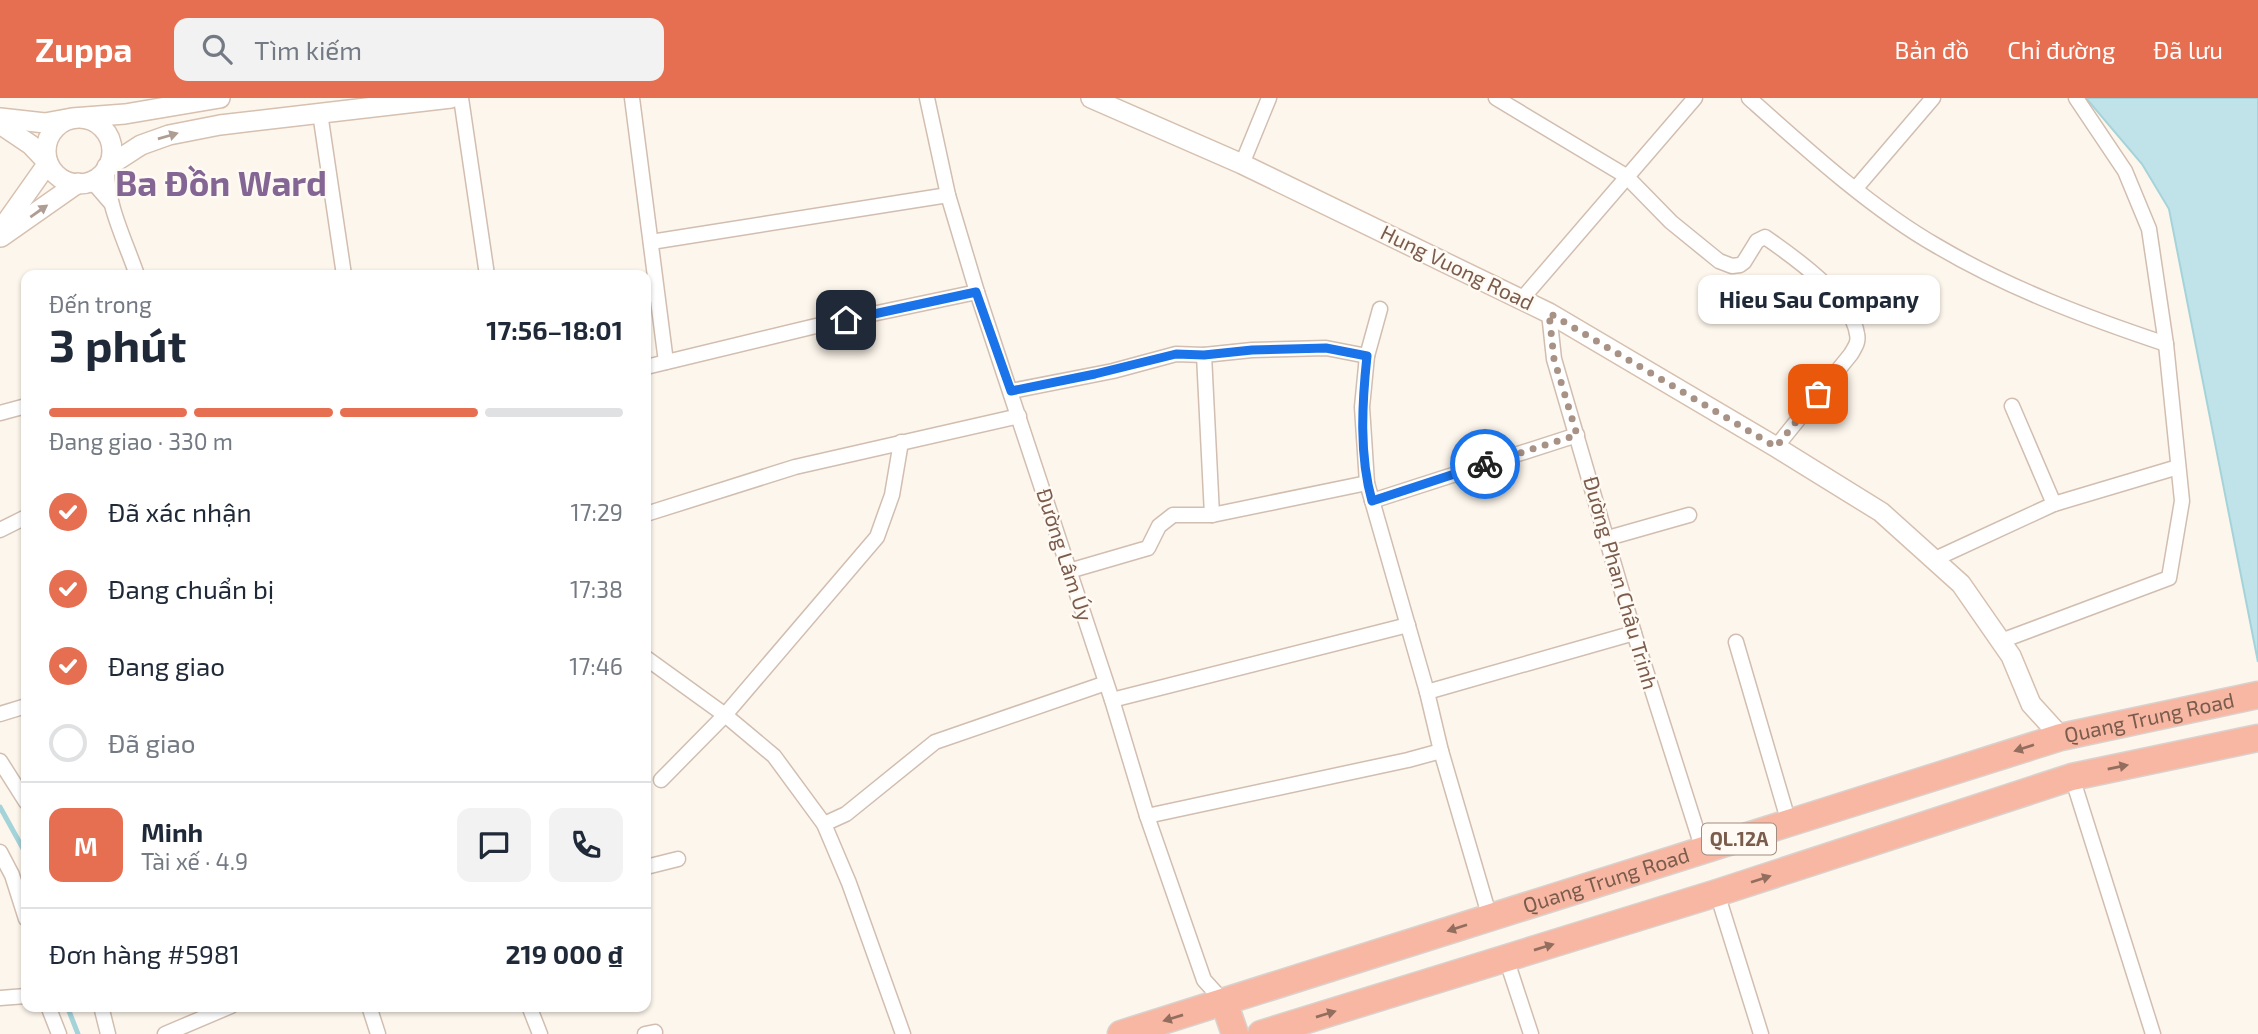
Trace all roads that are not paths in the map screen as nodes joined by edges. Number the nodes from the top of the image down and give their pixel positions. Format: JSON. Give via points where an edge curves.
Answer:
{"nodes":[{"id":1,"x":218,"y":98,"type":"edge"},
{"id":2,"x":451,"y":98,"type":"edge"},
{"id":3,"x":461,"y":98,"type":"edge"},
{"id":4,"x":632,"y":98,"type":"edge"},
{"id":5,"x":927,"y":98,"type":"edge"},
{"id":6,"x":1091,"y":98,"type":"edge"},
{"id":7,"x":1269,"y":98,"type":"edge"},
{"id":8,"x":1496,"y":98,"type":"edge"},
{"id":9,"x":1695,"y":98,"type":"edge"},
{"id":10,"x":1749,"y":98,"type":"edge"},
{"id":11,"x":1933,"y":98,"type":"edge"},
{"id":12,"x":2076,"y":98,"type":"edge"},
{"id":13,"x":320,"y":113,"type":"junction"},
{"id":14,"x":0,"y":118,"type":"edge"},
{"id":15,"x":72,"y":118,"type":"junction"},
{"id":16,"x":0,"y":124,"type":"edge"},
{"id":17,"x":48,"y":163,"type":"junction"},
{"id":18,"x":1242,"y":164,"type":"junction"},
{"id":19,"x":107,"y":167,"type":"junction"},
{"id":20,"x":1626,"y":176,"type":"junction"},
{"id":21,"x":83,"y":183,"type":"junction"},
{"id":22,"x":1856,"y":188,"type":"junction"},
{"id":23,"x":948,"y":195,"type":"junction"},
{"id":24,"x":112,"y":204,"type":"junction"},
{"id":25,"x":0,"y":231,"type":"edge"},
{"id":26,"x":0,"y":238,"type":"edge"},
{"id":27,"x":650,"y":242,"type":"junction"},
{"id":28,"x":135,"y":270,"type":"edge"},
{"id":29,"x":343,"y":270,"type":"edge"},
{"id":30,"x":486,"y":270,"type":"edge"},
{"id":31,"x":976,"y":292,"type":"junction"},
{"id":32,"x":1521,"y":300,"type":"junction"},
{"id":33,"x":1380,"y":309,"type":"dead end"},
{"id":34,"x":1549,"y":313,"type":"junction"},
{"id":35,"x":2166,"y":344,"type":"junction"},
{"id":36,"x":1204,"y":355,"type":"junction"},
{"id":37,"x":1367,"y":356,"type":"junction"},
{"id":38,"x":666,"y":362,"type":"junction"},
{"id":39,"x":651,"y":366,"type":"edge"},
{"id":40,"x":1011,"y":391,"type":"junction"},
{"id":41,"x":2012,"y":406,"type":"dead end"},
{"id":42,"x":21,"y":407,"type":"edge"},
{"id":43,"x":0,"y":413,"type":"edge"},
{"id":44,"x":1019,"y":415,"type":"junction"},
{"id":45,"x":1577,"y":435,"type":"junction"},
{"id":46,"x":901,"y":442,"type":"junction"},
{"id":47,"x":1776,"y":447,"type":"junction"},
{"id":48,"x":2178,"y":467,"type":"junction"},
{"id":49,"x":1367,"y":483,"type":"junction"},
{"id":50,"x":1372,"y":501,"type":"junction"},
{"id":51,"x":2054,"y":503,"type":"junction"},
{"id":52,"x":651,"y":512,"type":"edge"},
{"id":53,"x":1212,"y":515,"type":"junction"},
{"id":54,"x":1689,"y":515,"type":"dead end"},
{"id":55,"x":21,"y":520,"type":"edge"},
{"id":56,"x":0,"y":530,"type":"edge"},
{"id":57,"x":1608,"y":538,"type":"junction"},
{"id":58,"x":1935,"y":559,"type":"junction"},
{"id":59,"x":1069,"y":571,"type":"junction"},
{"id":60,"x":1408,"y":625,"type":"junction"},
{"id":61,"x":1634,"y":633,"type":"junction"},
{"id":62,"x":2001,"y":641,"type":"junction"},
{"id":63,"x":1736,"y":642,"type":"dead end"},
{"id":64,"x":651,"y":661,"type":"edge"},
{"id":65,"x":1106,"y":683,"type":"junction"},
{"id":66,"x":1427,"y":692,"type":"junction"},
{"id":67,"x":2258,"y":695,"type":"edge"},
{"id":68,"x":1112,"y":700,"type":"junction"},
{"id":69,"x":21,"y":708,"type":"edge"},
{"id":70,"x":0,"y":714,"type":"edge"},
{"id":71,"x":725,"y":715,"type":"junction"},
{"id":72,"x":2061,"y":737,"type":"junction"},
{"id":73,"x":2258,"y":737,"type":"edge"},
{"id":74,"x":1441,"y":751,"type":"junction"},
{"id":75,"x":0,"y":761,"type":"edge"},
{"id":76,"x":2072,"y":777,"type":"junction"},
{"id":77,"x":662,"y":780,"type":"dead end"},
{"id":78,"x":21,"y":794,"type":"edge"},
{"id":79,"x":1147,"y":816,"type":"junction"},
{"id":80,"x":1789,"y":823,"type":"junction"},
{"id":81,"x":824,"y":824,"type":"junction"},
{"id":82,"x":1703,"y":850,"type":"junction"},
{"id":83,"x":0,"y":852,"type":"edge"},
{"id":84,"x":678,"y":859,"type":"dead end"},
{"id":85,"x":651,"y":866,"type":"edge"},
{"id":86,"x":1717,"y":893,"type":"junction"},
{"id":87,"x":21,"y":903,"type":"edge"},
{"id":88,"x":1490,"y":918,"type":"junction"},
{"id":89,"x":1506,"y":958,"type":"junction"},
{"id":90,"x":21,"y":996,"type":"edge"},
{"id":91,"x":0,"y":998,"type":"edge"},
{"id":92,"x":1224,"y":1002,"type":"junction"},
{"id":93,"x":50,"y":1012,"type":"edge"},
{"id":94,"x":102,"y":1012,"type":"edge"},
{"id":95,"x":217,"y":1012,"type":"edge"},
{"id":96,"x":371,"y":1012,"type":"edge"},
{"id":97,"x":531,"y":1012,"type":"edge"},
{"id":98,"x":58,"y":1034,"type":"edge"},
{"id":99,"x":108,"y":1034,"type":"edge"},
{"id":100,"x":165,"y":1034,"type":"edge"},
{"id":101,"x":378,"y":1034,"type":"edge"},
{"id":102,"x":540,"y":1034,"type":"edge"},
{"id":103,"x":902,"y":1034,"type":"edge"},
{"id":104,"x":1121,"y":1034,"type":"edge"},
{"id":105,"x":1235,"y":1034,"type":"edge"},
{"id":106,"x":1261,"y":1034,"type":"edge"},
{"id":107,"x":1531,"y":1034,"type":"edge"},
{"id":108,"x":1761,"y":1034,"type":"edge"},
{"id":109,"x":2153,"y":1034,"type":"edge"}],
"edges":[{"from":1,"to":15,"type":"street"},
{"from":2,"to":13,"type":"street"},
{"from":3,"to":30,"type":"street"},
{"from":4,"to":27,"type":"street"},
{"from":5,"to":23,"type":"street","name":"Đường Lâm Úy"},
{"from":6,"to":18,"type":"street","name":"Hung Vuong Road"},
{"from":7,"to":18,"type":"street"},
{"from":8,"to":20,"type":"street"},
{"from":9,"to":20,"type":"street"},
{"from":10,"to":22,"type":"street"},
{"from":11,"to":22,"type":"street"},
{"from":12,"to":35,"type":"street","via":[[2125,171],[2149,229]]},
{"from":19,"to":13,"type":"street","one_way":true,"via":[[141,145],[169,135]]},
{"from":13,"to":29,"type":"street"},
{"from":14,"to":15,"type":"street","via":[[45,123]]},
{"from":15,"to":17,"type":"street","via":[[52,130]]},
{"from":15,"to":19,"type":"street","via":[[93,121],[108,135]]},
{"from":16,"to":17,"type":"street"},
{"from":17,"to":21,"type":"street","via":[[60,178]]},
{"from":17,"to":25,"type":"street"},
{"from":18,"to":32,"type":"street","name":"Hung Vuong Road"},
{"from":19,"to":21,"type":"street"},
{"from":19,"to":24,"type":"street"},
{"from":20,"to":32,"type":"street"},
{"from":20,"to":47,"type":"street","via":[[1671,222],[1719,261],[1732,266],[1744,262],[1756,241],[1765,237],[1822,283],[1851,314],[1858,342],[1852,354]]},
{"from":21,"to":24,"type":"street","via":[[97,187]]},
{"from":26,"to":21,"type":"street","one_way":true},
{"from":22,"to":35,"type":"street","via":[[1938,247],[2035,295]]},
{"from":23,"to":27,"type":"street"},
{"from":23,"to":31,"type":"street","name":"Đường Lâm Úy"},
{"from":24,"to":28,"type":"street"},
{"from":27,"to":38,"type":"street"},
{"from":31,"to":38,"type":"street"},
{"from":31,"to":40,"type":"street","name":"Đường Lâm Úy"},
{"from":32,"to":34,"type":"street","name":"Hung Vuong Road"},
{"from":33,"to":37,"type":"street"},
{"from":34,"to":45,"type":"street","name":"Đường Phan Châu Trinh","via":[[1554,359]]},
{"from":34,"to":47,"type":"street","name":"Hung Vuong Road"},
{"from":35,"to":48,"type":"street"},
{"from":36,"to":37,"type":"street","via":[[1326,348]]},
{"from":36,"to":40,"type":"street","via":[[1176,354]]},
{"from":36,"to":53,"type":"street"},
{"from":37,"to":49,"type":"street","via":[[1362,407]]},
{"from":38,"to":39,"type":"street"},
{"from":40,"to":44,"type":"street","name":"Đường Lâm Úy"},
{"from":41,"to":51,"type":"street"},
{"from":42,"to":43,"type":"street"},
{"from":44,"to":46,"type":"street"},
{"from":44,"to":59,"type":"street","name":"Đường Lâm Úy"},
{"from":45,"to":50,"type":"street"},
{"from":45,"to":57,"type":"street","name":"Đường Phan Châu Trinh"},
{"from":46,"to":52,"type":"street","via":[[795,467]]},
{"from":46,"to":71,"type":"street","via":[[892,495],[877,537]]},
{"from":47,"to":58,"type":"street","name":"Hung Vuong Road","via":[[1881,512]]},
{"from":48,"to":51,"type":"street"},
{"from":48,"to":62,"type":"street","via":[[2182,501],[2169,578]]},
{"from":49,"to":50,"type":"street"},
{"from":49,"to":53,"type":"street"},
{"from":50,"to":60,"type":"street"},
{"from":51,"to":58,"type":"street"},
{"from":53,"to":59,"type":"street","via":[[1173,515],[1159,526],[1148,548]]},
{"from":54,"to":57,"type":"street"},
{"from":55,"to":56,"type":"street"},
{"from":57,"to":61,"type":"street","name":"Đường Phan Châu Trinh"},
{"from":58,"to":62,"type":"street","name":"Hung Vuong Road","via":[[1961,584]]},
{"from":59,"to":65,"type":"street","name":"Đường Lâm Úy"},
{"from":60,"to":66,"type":"street"},
{"from":60,"to":68,"type":"street"},
{"from":61,"to":66,"type":"street"},
{"from":61,"to":82,"type":"street","name":"Đường Phan Châu Trinh"},
{"from":62,"to":72,"type":"street","name":"Hung Vuong Road","via":[[2031,704]]},
{"from":63,"to":80,"type":"street"},
{"from":64,"to":71,"type":"street"},
{"from":65,"to":68,"type":"street","name":"Đường Lâm Úy"},
{"from":65,"to":81,"type":"street","via":[[935,742],[846,814]]},
{"from":66,"to":74,"type":"street"},
{"from":67,"to":72,"type":"highway","name":"Quang Trung Road","number":"QL.12A"},
{"from":68,"to":79,"type":"street","name":"Đường Lâm Úy"},
{"from":69,"to":70,"type":"street"},
{"from":71,"to":77,"type":"street"},
{"from":71,"to":81,"type":"street","via":[[774,756]]},
{"from":72,"to":76,"type":"highway"},
{"from":72,"to":80,"type":"highway","name":"Quang Trung Road","number":"QL.12A","one_way":true},
{"from":76,"to":73,"type":"highway","name":"Quang Trung Road","number":"QL.12A","one_way":true},
{"from":74,"to":79,"type":"street"},
{"from":74,"to":88,"type":"street"},
{"from":75,"to":78,"type":"street"},
{"from":86,"to":76,"type":"highway","name":"Quang Trung Road","number":"QL.12A","one_way":true},
{"from":76,"to":109,"type":"street"},
{"from":79,"to":92,"type":"street","name":"Đường Lâm Úy","via":[[1204,980]]},
{"from":80,"to":82,"type":"highway","name":"Quang Trung Road","number":"QL.12A"},
{"from":81,"to":103,"type":"street"},
{"from":82,"to":86,"type":"highway"},
{"from":82,"to":88,"type":"highway","name":"Quang Trung Road","number":"QL.12A"},
{"from":83,"to":87,"type":"street"},
{"from":84,"to":85,"type":"street"},
{"from":89,"to":86,"type":"highway","name":"Quang Trung Road","number":"QL.12A","one_way":true},
{"from":86,"to":108,"type":"street"},
{"from":88,"to":92,"type":"highway","name":"Quang Trung Road","number":"QL.12A","one_way":true},
{"from":106,"to":89,"type":"highway","name":"Quang Trung Road","number":"QL.12A","one_way":true},
{"from":89,"to":107,"type":"street"},
{"from":90,"to":91,"type":"street"},
{"from":92,"to":104,"type":"highway","name":"Quang Trung Road","number":"QL.12A","one_way":true},
{"from":92,"to":105,"type":"highway"},
{"from":93,"to":98,"type":"street"},
{"from":94,"to":99,"type":"street"},
{"from":95,"to":100,"type":"street"},
{"from":96,"to":101,"type":"street"},
{"from":97,"to":102,"type":"street"}]}
